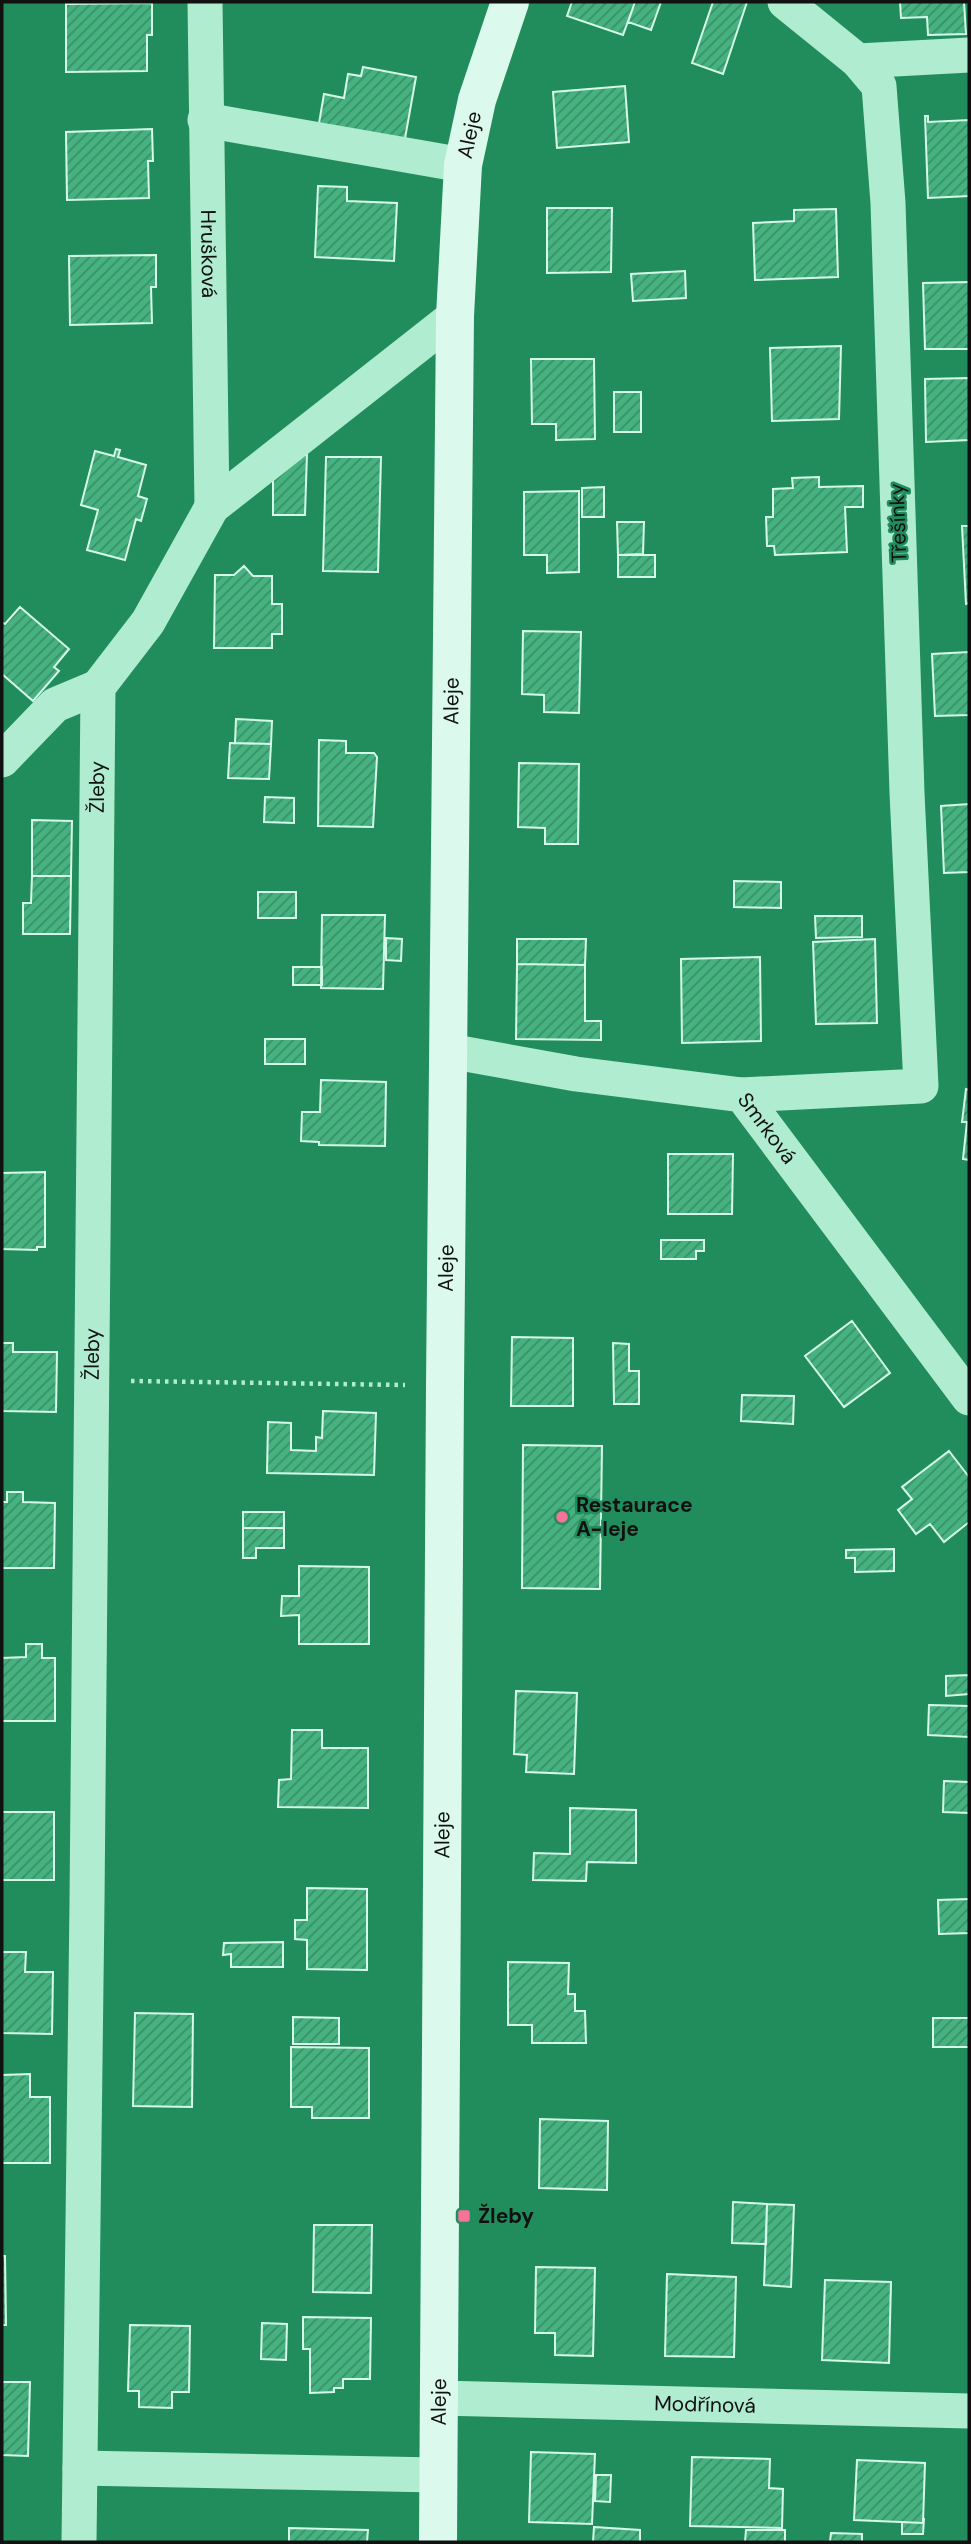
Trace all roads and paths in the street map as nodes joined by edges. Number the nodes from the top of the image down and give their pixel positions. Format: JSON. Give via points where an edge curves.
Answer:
{"nodes":[{"id":1,"x":205,"y":2,"type":"edge"},
{"id":2,"x":510,"y":2,"type":"edge"},
{"id":3,"x":785,"y":2,"type":"edge"},
{"id":4,"x":969,"y":55,"type":"edge"},
{"id":5,"x":858,"y":61,"type":"junction"},
{"id":6,"x":205,"y":120,"type":"junction"},
{"id":7,"x":463,"y":166,"type":"junction"},
{"id":8,"x":455,"y":316,"type":"junction"},
{"id":9,"x":212,"y":507,"type":"junction"},
{"id":10,"x":98,"y":687,"type":"junction"},
{"id":11,"x":2,"y":760,"type":"edge"},
{"id":12,"x":449,"y":1051,"type":"junction"},
{"id":13,"x":742,"y":1095,"type":"junction"},
{"id":14,"x":91,"y":1381,"type":"junction"},
{"id":15,"x":445,"y":1385,"type":"junction"},
{"id":16,"x":969,"y":1398,"type":"edge"},
{"id":17,"x":439,"y":2398,"type":"junction"},
{"id":18,"x":969,"y":2411,"type":"edge"},
{"id":19,"x":80,"y":2468,"type":"junction"},
{"id":20,"x":438,"y":2475,"type":"junction"},
{"id":21,"x":79,"y":2542,"type":"edge"},
{"id":22,"x":438,"y":2542,"type":"edge"}],
"edges":[{"from":1,"to":6,"type":"street","name":"Hrušková"},
{"from":2,"to":7,"type":"street","name":"Aleje","via":[[477,100]]},
{"from":3,"to":5,"type":"street","name":"Třešínky"},
{"from":4,"to":5,"type":"street"},
{"from":5,"to":13,"type":"street","name":"Třešínky","via":[[880,86],[888,203],[906,779],[921,1086]]},
{"from":6,"to":7,"type":"street"},
{"from":6,"to":9,"type":"street","name":"Hrušková"},
{"from":7,"to":8,"type":"street","name":"Aleje"},
{"from":8,"to":9,"type":"street"},
{"from":8,"to":12,"type":"street","name":"Aleje"},
{"from":9,"to":10,"type":"street","via":[[148,622]]},
{"from":10,"to":11,"type":"street","via":[[55,705]]},
{"from":10,"to":14,"type":"street","name":"Žleby"},
{"from":12,"to":13,"type":"street","name":"Smrková","via":[[576,1074]]},
{"from":12,"to":15,"type":"street","name":"Aleje"},
{"from":13,"to":16,"type":"street","name":"Smrková"},
{"from":14,"to":15,"type":"path"},
{"from":14,"to":19,"type":"street","name":"Žleby"},
{"from":15,"to":17,"type":"street","name":"Aleje"},
{"from":17,"to":18,"type":"street","name":"Modřínová"},
{"from":17,"to":20,"type":"street","name":"Aleje"},
{"from":19,"to":20,"type":"street"},
{"from":19,"to":21,"type":"street","name":"Žleby"},
{"from":20,"to":22,"type":"street","name":"Aleje"}]}
